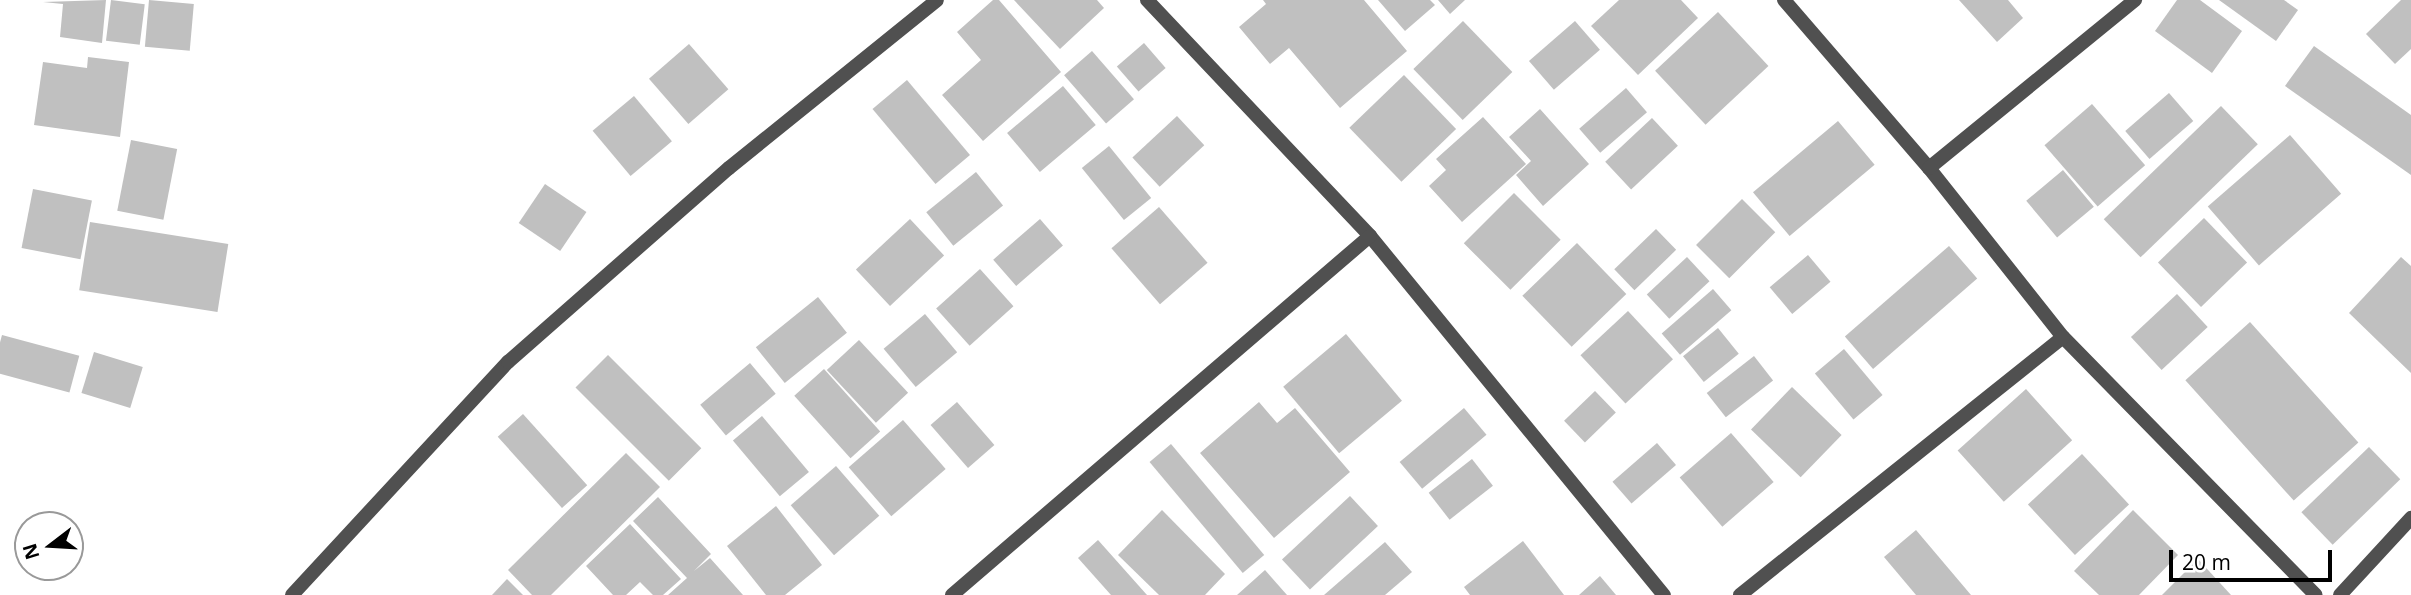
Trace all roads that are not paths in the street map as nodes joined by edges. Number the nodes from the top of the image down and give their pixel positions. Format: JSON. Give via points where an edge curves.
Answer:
{"nodes":[{"id":1,"x":937,"y":0,"type":"edge"},
{"id":2,"x":1147,"y":0,"type":"edge"},
{"id":3,"x":1784,"y":0,"type":"edge"},
{"id":4,"x":2135,"y":0,"type":"edge"},
{"id":5,"x":1928,"y":168,"type":"junction"},
{"id":6,"x":1370,"y":236,"type":"junction"},
{"id":7,"x":2063,"y":337,"type":"junction"},
{"id":8,"x":2411,"y":518,"type":"edge"},
{"id":9,"x":292,"y":595,"type":"edge"},
{"id":10,"x":952,"y":595,"type":"edge"},
{"id":11,"x":1664,"y":595,"type":"edge"},
{"id":12,"x":1740,"y":595,"type":"edge"},
{"id":13,"x":2316,"y":595,"type":"edge"},
{"id":14,"x":2340,"y":595,"type":"edge"}],
"edges":[{"from":1,"to":9,"type":"street","via":[[729,168],[508,362]]},
{"from":2,"to":6,"type":"street"},
{"from":3,"to":5,"type":"street"},
{"from":4,"to":5,"type":"street"},
{"from":5,"to":7,"type":"street"},
{"from":6,"to":10,"type":"street"},
{"from":6,"to":11,"type":"street"},
{"from":7,"to":12,"type":"street"},
{"from":7,"to":13,"type":"street"},
{"from":8,"to":14,"type":"street"}]}
